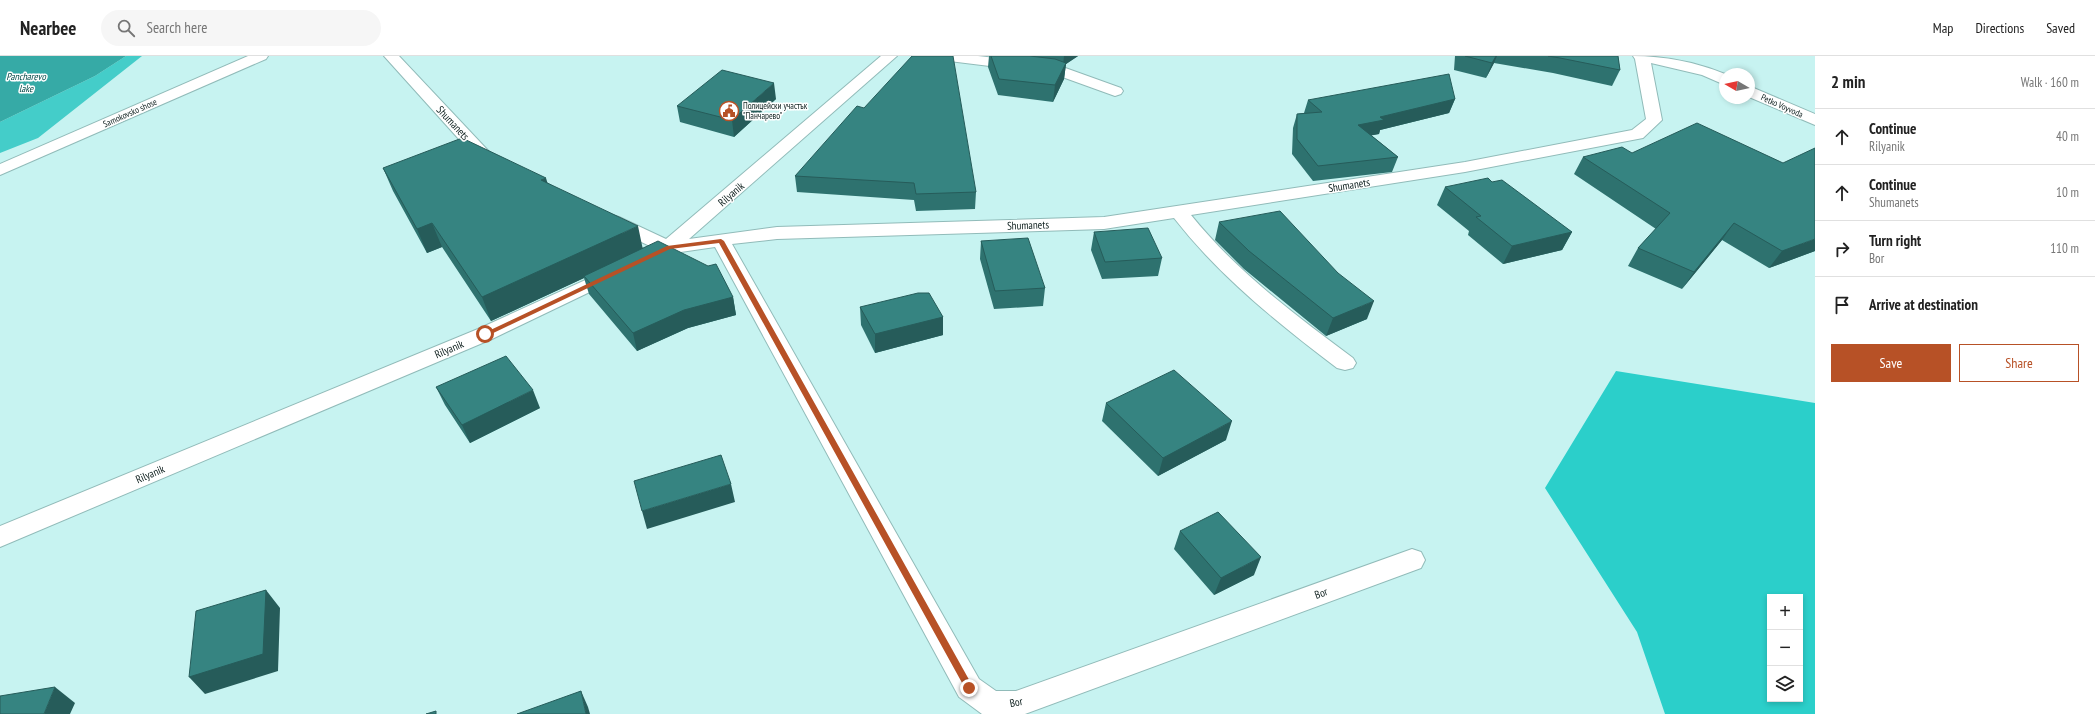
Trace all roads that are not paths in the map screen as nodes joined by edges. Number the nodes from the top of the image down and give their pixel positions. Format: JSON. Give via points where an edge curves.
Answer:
{"nodes":[{"id":1,"x":261,"y":56,"type":"edge"},
{"id":2,"x":391,"y":56,"type":"edge"},
{"id":3,"x":890,"y":56,"type":"edge"},
{"id":4,"x":941,"y":56,"type":"edge"},
{"id":5,"x":1641,"y":56,"type":"edge"},
{"id":6,"x":1719,"y":77,"type":"edge"},
{"id":7,"x":1115,"y":91,"type":"dead end"},
{"id":8,"x":1755,"y":94,"type":"edge"},
{"id":9,"x":1815,"y":120,"type":"edge"},
{"id":10,"x":0,"y":170,"type":"edge"},
{"id":11,"x":504,"y":170,"type":"edge"},
{"id":12,"x":1178,"y":212,"type":"junction"},
{"id":13,"x":597,"y":214,"type":"edge"},
{"id":14,"x":721,"y":241,"type":"junction"},
{"id":15,"x":669,"y":247,"type":"junction"},
{"id":16,"x":1345,"y":363,"type":"dead end"},
{"id":17,"x":0,"y":537,"type":"edge"},
{"id":18,"x":1412,"y":560,"type":"dead end"}],
"edges":[{"from":1,"to":10,"type":"street","name":"Samokovsko shose"},
{"from":2,"to":11,"type":"street","name":"Shumanets","via":[[490,163]]},
{"from":3,"to":15,"type":"street","name":"Rilyanik"},
{"from":4,"to":7,"type":"street","via":[[1057,70]]},
{"from":5,"to":6,"type":"street"},
{"from":5,"to":12,"type":"street","name":"Shumanets","via":[[1654,120],[1637,134],[1466,167]]},
{"from":8,"to":9,"type":"street","name":"Petko Voyvoda"},
{"from":12,"to":14,"type":"street","name":"Shumanets","via":[[1104,223],[777,234]]},
{"from":12,"to":16,"type":"street","via":[[1231,273],[1282,316]]},
{"from":13,"to":15,"type":"street"},
{"from":14,"to":15,"type":"street","name":"Shumanets"},
{"from":14,"to":18,"type":"street","name":"Bor","via":[[969,688],[991,704],[1016,704]]},
{"from":15,"to":17,"type":"street","name":"Rilyanik","via":[[485,334]]}]}
